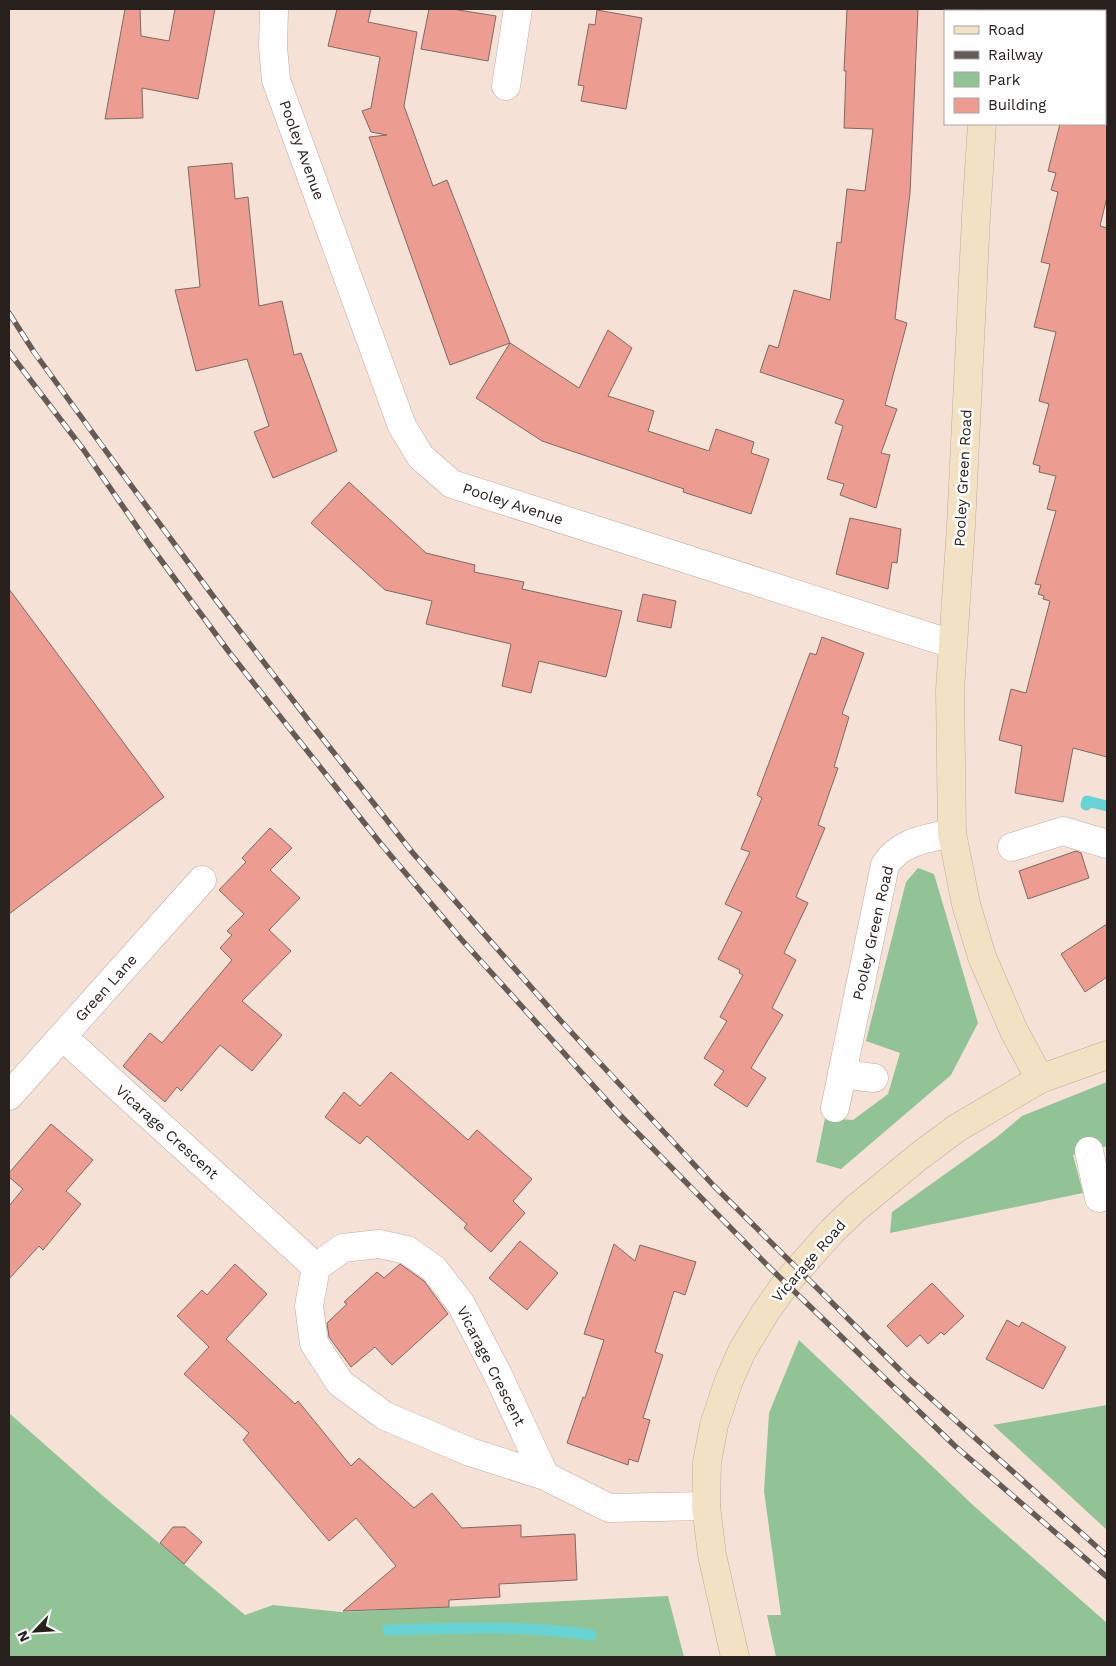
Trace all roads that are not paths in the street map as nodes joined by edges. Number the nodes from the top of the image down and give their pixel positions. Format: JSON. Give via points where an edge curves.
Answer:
{"nodes":[{"id":1,"x":274,"y":9,"type":"edge"},
{"id":2,"x":518,"y":9,"type":"edge"},
{"id":3,"x":506,"y":86,"type":"dead end"},
{"id":4,"x":982,"y":125,"type":"edge"},
{"id":5,"x":952,"y":644,"type":"junction"},
{"id":6,"x":952,"y":833,"type":"junction"},
{"id":7,"x":1107,"y":844,"type":"edge"},
{"id":8,"x":1012,"y":847,"type":"dead end"},
{"id":9,"x":202,"y":880,"type":"dead end"},
{"id":10,"x":63,"y":1037,"type":"junction"},
{"id":11,"x":1107,"y":1055,"type":"edge"},
{"id":12,"x":842,"y":1074,"type":"junction"},
{"id":13,"x":874,"y":1078,"type":"dead end"},
{"id":14,"x":1040,"y":1079,"type":"junction"},
{"id":15,"x":9,"y":1096,"type":"edge"},
{"id":16,"x":835,"y":1108,"type":"dead end"},
{"id":17,"x":1088,"y":1151,"type":"dead end"},
{"id":18,"x":1107,"y":1196,"type":"edge"},
{"id":19,"x":316,"y":1267,"type":"junction"},
{"id":20,"x":546,"y":1476,"type":"junction"},
{"id":21,"x":706,"y":1506,"type":"junction"},
{"id":22,"x":734,"y":1657,"type":"edge"}],
"edges":[{"from":1,"to":5,"type":"street","name":"Pooley Avenue","via":[[276,80],[402,426],[422,457],[452,484]]},
{"from":2,"to":3,"type":"street"},
{"from":4,"to":5,"type":"street","name":"Pooley Green Road"},
{"from":5,"to":6,"type":"street","name":"Pooley Green Road"},
{"from":6,"to":12,"type":"street","name":"Pooley Green Road","via":[[906,846],[893,854],[885,865]]},
{"from":6,"to":14,"type":"street","name":"Pooley Green Road","via":[[966,904],[982,957],[1014,1031]]},
{"from":7,"to":8,"type":"street","via":[[1063,831]]},
{"from":9,"to":10,"type":"street","name":"Green Lane"},
{"from":10,"to":15,"type":"street","name":"Green Lane"},
{"from":10,"to":19,"type":"street","name":"Vicarage Crescent"},
{"from":11,"to":14,"type":"street","name":"Vicarage Road"},
{"from":12,"to":13,"type":"street"},
{"from":12,"to":16,"type":"street","name":"Pooley Green Road"},
{"from":14,"to":21,"type":"street","name":"Vicarage Road","via":[[957,1128],[918,1157],[855,1209],[786,1283],[742,1351],[728,1383],[714,1425],[707,1462]]},
{"from":17,"to":18,"type":"street","via":[[1099,1198]]},
{"from":19,"to":20,"type":"street","via":[[309,1306],[314,1343],[340,1383],[386,1416],[470,1452]]},
{"from":19,"to":20,"type":"street","name":"Vicarage Crescent","via":[[343,1248],[379,1244],[407,1250],[434,1269],[461,1304]]},
{"from":20,"to":21,"type":"street","via":[[609,1508]]},
{"from":21,"to":22,"type":"street","name":"Vicarage Road","via":[[712,1555]]}]}
